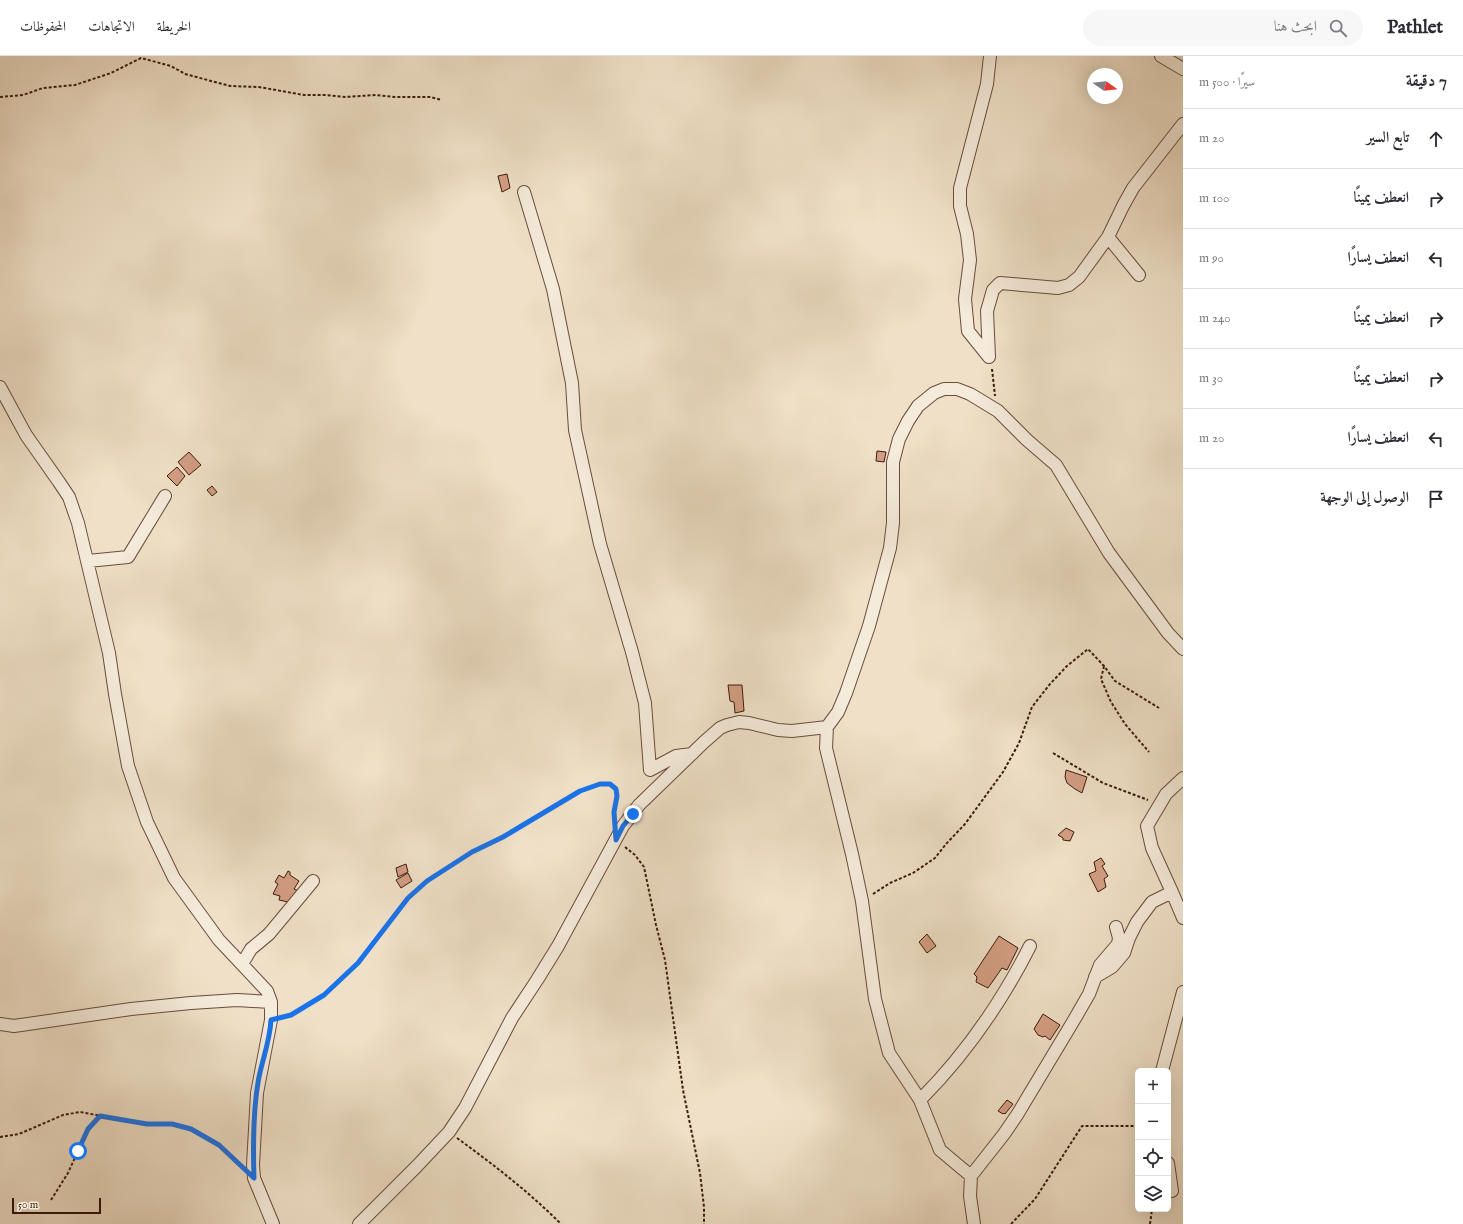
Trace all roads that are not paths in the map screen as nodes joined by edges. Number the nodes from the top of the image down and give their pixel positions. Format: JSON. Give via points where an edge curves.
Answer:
{"nodes":[{"id":1,"x":990,"y":56,"type":"edge"},
{"id":2,"x":1161,"y":56,"type":"edge"},
{"id":3,"x":1183,"y":69,"type":"edge"},
{"id":4,"x":1183,"y":124,"type":"edge"},
{"id":5,"x":524,"y":192,"type":"dead end"},
{"id":6,"x":1108,"y":237,"type":"junction"},
{"id":7,"x":1139,"y":275,"type":"dead end"},
{"id":8,"x":0,"y":387,"type":"edge"},
{"id":9,"x":165,"y":496,"type":"dead end"},
{"id":10,"x":88,"y":561,"type":"junction"},
{"id":11,"x":1183,"y":649,"type":"edge"},
{"id":12,"x":827,"y":727,"type":"junction"},
{"id":13,"x":692,"y":754,"type":"junction"},
{"id":14,"x":1183,"y":778,"type":"edge"},
{"id":15,"x":313,"y":881,"type":"dead end"},
{"id":16,"x":1172,"y":892,"type":"junction"},
{"id":17,"x":1183,"y":918,"type":"edge"},
{"id":18,"x":1116,"y":927,"type":"dead end"},
{"id":19,"x":1030,"y":946,"type":"dead end"},
{"id":20,"x":242,"y":964,"type":"junction"},
{"id":21,"x":1095,"y":977,"type":"junction"},
{"id":22,"x":1183,"y":992,"type":"edge"},
{"id":23,"x":271,"y":1002,"type":"junction"},
{"id":24,"x":0,"y":1024,"type":"edge"},
{"id":25,"x":1163,"y":1068,"type":"edge"},
{"id":26,"x":920,"y":1100,"type":"junction"},
{"id":27,"x":971,"y":1176,"type":"junction"},
{"id":28,"x":1170,"y":1176,"type":"edge"},
{"id":29,"x":1172,"y":1191,"type":"dead end"},
{"id":30,"x":273,"y":1224,"type":"edge"},
{"id":31,"x":359,"y":1224,"type":"edge"},
{"id":32,"x":974,"y":1224,"type":"edge"}],
"edges":[{"from":1,"to":6,"type":"street","via":[[987,84],[960,188],[960,206],[970,260],[965,299],[968,331],[989,357],[987,311],[993,290],[1000,283],[1058,288],[1069,285],[1079,277]]},
{"from":2,"to":3,"type":"street"},
{"from":4,"to":6,"type":"street","via":[[1133,188]]},
{"from":5,"to":13,"type":"street","via":[[553,289],[572,383],[575,430],[600,544],[645,703],[650,770],[676,756]]},
{"from":6,"to":7,"type":"street"},
{"from":8,"to":10,"type":"street","via":[[26,435],[69,497]]},
{"from":9,"to":10,"type":"street","via":[[128,557]]},
{"from":10,"to":20,"type":"street","via":[[109,653],[128,766],[147,822],[174,878],[219,940]]},
{"from":11,"to":12,"type":"street","via":[[1168,633],[1109,553],[1056,465],[998,411],[970,394],[957,389],[944,389],[934,393],[918,406],[899,439],[893,462],[893,523],[890,548],[869,626],[846,693],[838,712]]},
{"from":12,"to":13,"type":"street","via":[[792,731],[732,722],[720,728]]},
{"from":12,"to":26,"type":"street","via":[[826,748],[862,901],[875,999],[889,1053]]},
{"from":13,"to":31,"type":"street","via":[[639,805],[623,826],[558,946],[512,1018],[465,1108],[449,1132]]},
{"from":14,"to":16,"type":"street","via":[[1166,794],[1147,826],[1152,848]]},
{"from":15,"to":20,"type":"street","via":[[269,934],[251,950]]},
{"from":16,"to":17,"type":"street"},
{"from":16,"to":21,"type":"street","via":[[1152,902],[1137,922],[1124,953],[1112,967]]},
{"from":18,"to":21,"type":"street","via":[[1120,938],[1118,944],[1102,963]]},
{"from":19,"to":26,"type":"street","via":[[992,1013],[940,1080]]},
{"from":20,"to":23,"type":"street","via":[[267,991]]},
{"from":21,"to":27,"type":"street","via":[[1089,994],[1020,1110]]},
{"from":22,"to":25,"type":"street"},
{"from":23,"to":24,"type":"street","via":[[218,1000],[131,1009],[14,1026]]},
{"from":23,"to":30,"type":"street","via":[[268,1043],[257,1093],[254,1178]]},
{"from":26,"to":27,"type":"street","via":[[940,1150]]},
{"from":27,"to":32,"type":"street","via":[[970,1196]]},
{"from":28,"to":29,"type":"street"}]}
